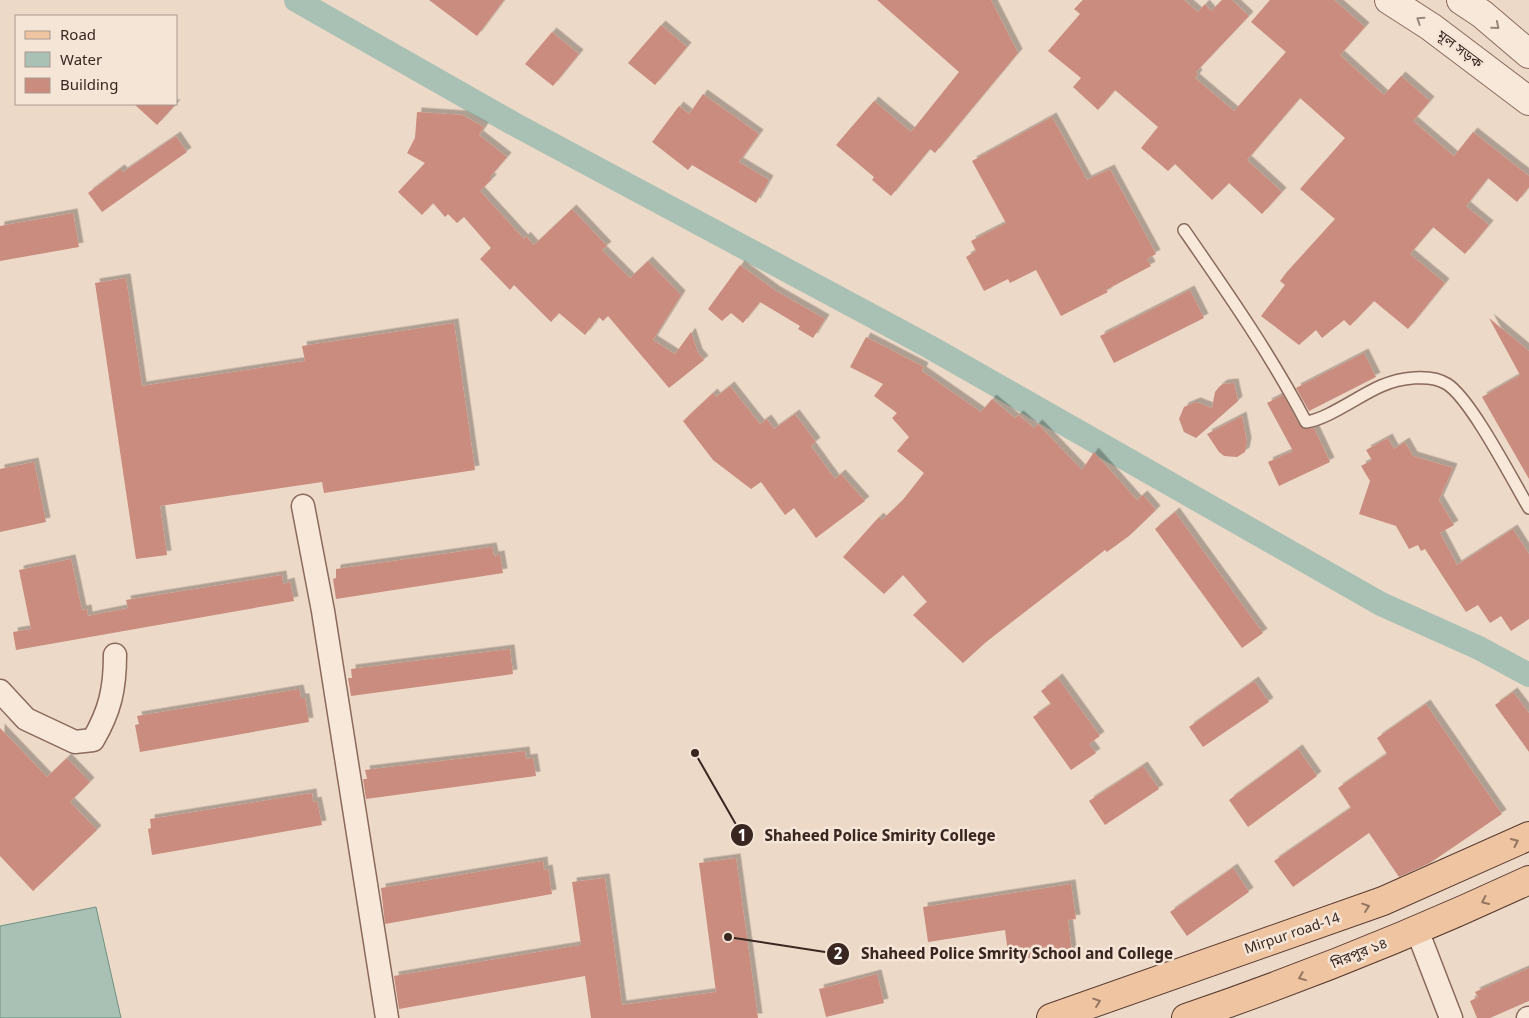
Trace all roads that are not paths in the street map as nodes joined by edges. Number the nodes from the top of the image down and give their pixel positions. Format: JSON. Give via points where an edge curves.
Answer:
{"nodes":[{"id":1,"x":1389,"y":0,"type":"edge"},
{"id":2,"x":1461,"y":0,"type":"edge"},
{"id":3,"x":1529,"y":54,"type":"edge"},
{"id":4,"x":1529,"y":101,"type":"edge"},
{"id":5,"x":1184,"y":230,"type":"dead end"},
{"id":6,"x":303,"y":506,"type":"dead end"},
{"id":7,"x":1529,"y":508,"type":"edge"},
{"id":8,"x":115,"y":655,"type":"dead end"},
{"id":9,"x":0,"y":690,"type":"edge"},
{"id":10,"x":1529,"y":836,"type":"edge"},
{"id":11,"x":1529,"y":880,"type":"edge"},
{"id":12,"x":1417,"y":930,"type":"junction"},
{"id":13,"x":387,"y":1018,"type":"edge"},
{"id":14,"x":1051,"y":1018,"type":"edge"},
{"id":15,"x":1186,"y":1018,"type":"edge"},
{"id":16,"x":1451,"y":1018,"type":"edge"}],
"edges":[{"from":4,"to":1,"type":"street","name":"মূল সড়ক","one_way":true,"via":[[1431,27]]},
{"from":2,"to":3,"type":"street","one_way":true},
{"from":5,"to":7,"type":"lane","via":[[1230,296],[1306,422],[1318,421],[1359,395],[1393,381],[1420,378],[1447,384],[1462,400]]},
{"from":6,"to":13,"type":"street","via":[[323,611]]},
{"from":8,"to":9,"type":"street","via":[[115,683],[106,717],[93,740],[75,742],[26,719]]},
{"from":14,"to":10,"type":"main road","name":"Mirpur road-14","one_way":true,"via":[[1383,901]]},
{"from":11,"to":12,"type":"main road","name":"মিরপুর ১৪","one_way":true},
{"from":12,"to":15,"type":"main road","name":"মিরপুর ১৪","one_way":true,"via":[[1282,985]]},
{"from":12,"to":16,"type":"street"}]}
